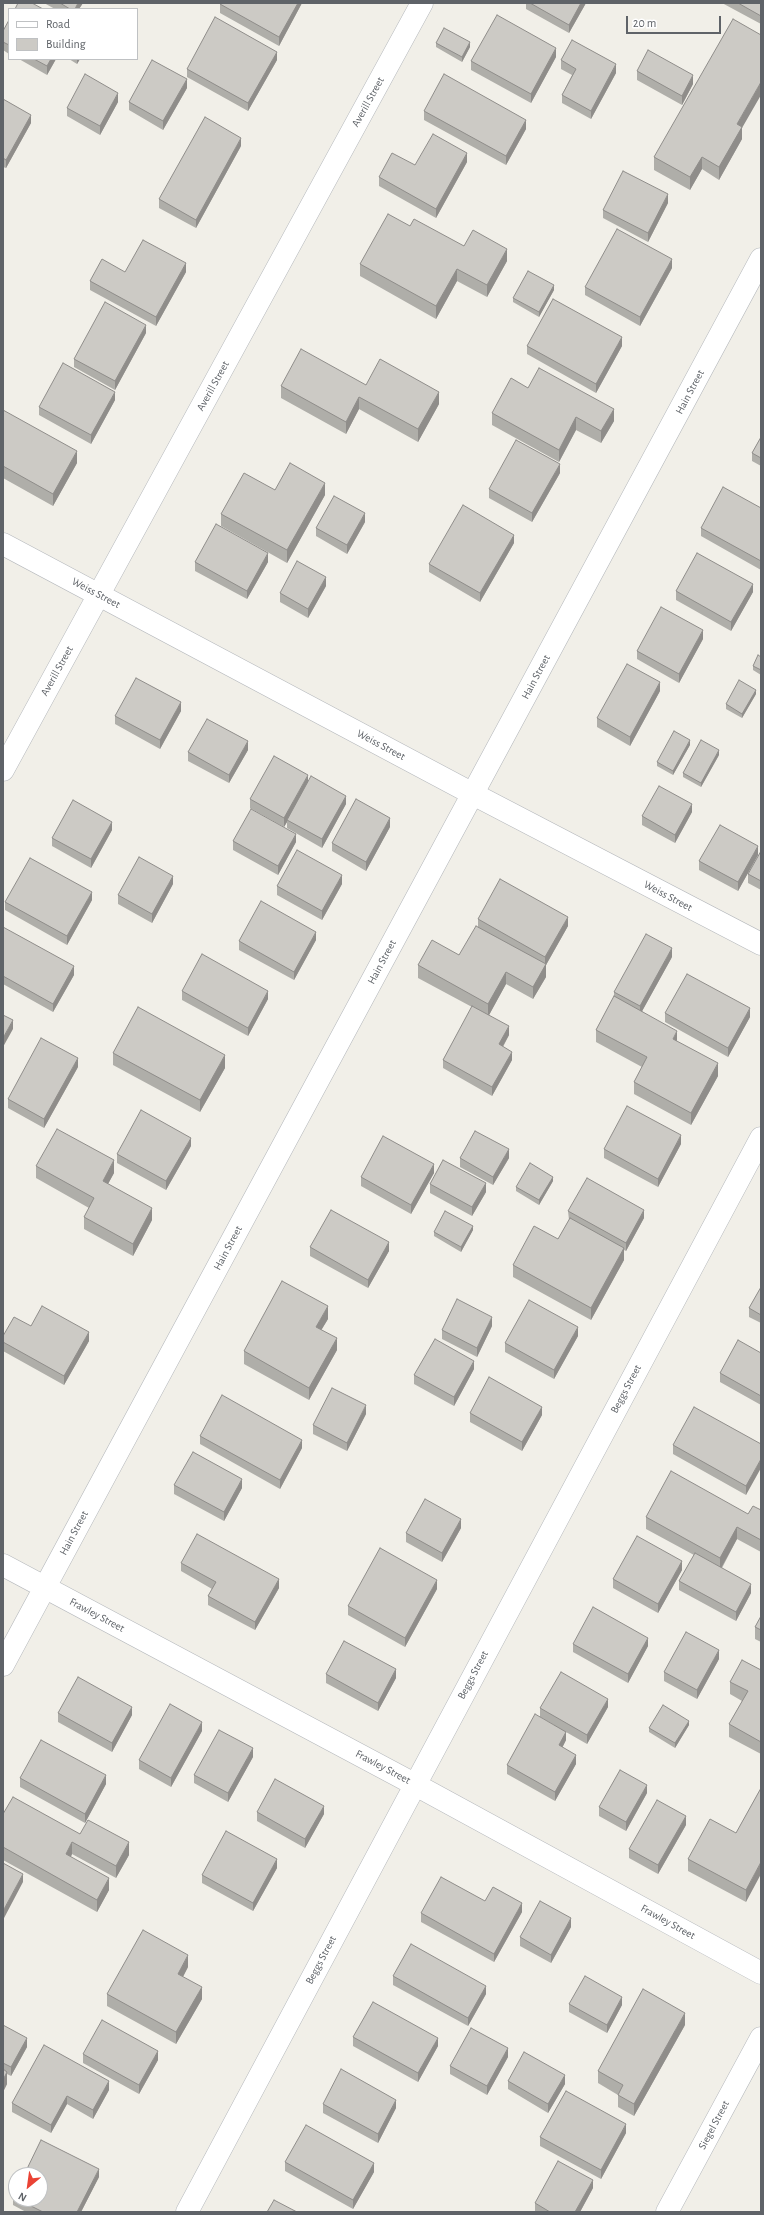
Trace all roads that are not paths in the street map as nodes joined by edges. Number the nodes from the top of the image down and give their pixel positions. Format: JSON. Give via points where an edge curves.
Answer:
{"nodes":[{"id":1,"x":422,"y":3,"type":"edge"},
{"id":2,"x":761,"y":260,"type":"edge"},
{"id":3,"x":3,"y":544,"type":"edge"},
{"id":4,"x":99,"y":595,"type":"junction"},
{"id":5,"x":3,"y":770,"type":"edge"},
{"id":6,"x":473,"y":794,"type":"junction"},
{"id":7,"x":761,"y":944,"type":"edge"},
{"id":8,"x":761,"y":1138,"type":"edge"},
{"id":9,"x":3,"y":1565,"type":"edge"},
{"id":10,"x":45,"y":1588,"type":"junction"},
{"id":11,"x":3,"y":1665,"type":"edge"},
{"id":12,"x":414,"y":1784,"type":"junction"},
{"id":13,"x":761,"y":1973,"type":"edge"},
{"id":14,"x":761,"y":2038,"type":"edge"},
{"id":15,"x":187,"y":2212,"type":"edge"},
{"id":16,"x":667,"y":2212,"type":"edge"}],
"edges":[{"from":1,"to":4,"type":"street","name":"Averill Street"},
{"from":2,"to":6,"type":"street","name":"Hain Street"},
{"from":3,"to":4,"type":"street","name":"Weiss Street"},
{"from":4,"to":5,"type":"street","name":"Averill Street"},
{"from":4,"to":6,"type":"street","name":"Weiss Street"},
{"from":6,"to":7,"type":"street","name":"Weiss Street"},
{"from":6,"to":10,"type":"street","name":"Hain Street"},
{"from":8,"to":12,"type":"street","name":"Beggs Street"},
{"from":9,"to":10,"type":"street","name":"Frawley Street"},
{"from":10,"to":11,"type":"street","name":"Hain Street"},
{"from":10,"to":12,"type":"street","name":"Frawley Street"},
{"from":12,"to":13,"type":"street","name":"Frawley Street"},
{"from":12,"to":15,"type":"street","name":"Beggs Street"},
{"from":14,"to":16,"type":"street","name":"Siegel Street"}]}
